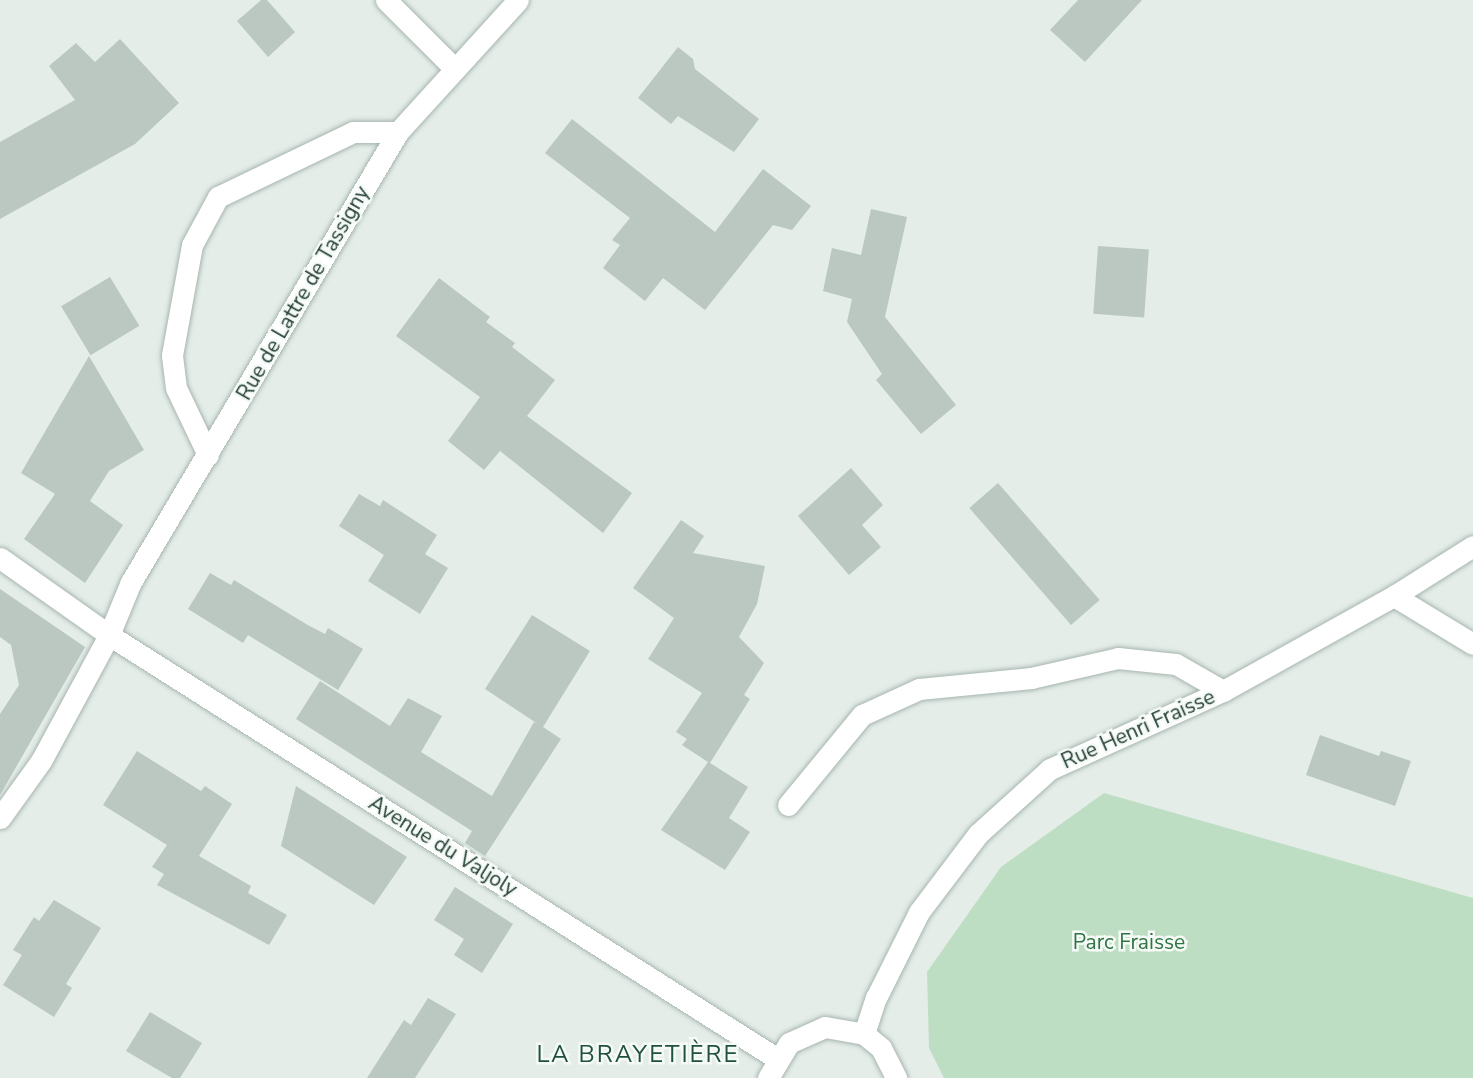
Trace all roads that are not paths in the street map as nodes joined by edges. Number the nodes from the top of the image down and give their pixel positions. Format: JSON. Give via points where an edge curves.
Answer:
{"nodes":[{"id":1,"x":386,"y":0,"type":"edge"},
{"id":2,"x":518,"y":0,"type":"edge"},
{"id":3,"x":453,"y":67,"type":"junction"},
{"id":4,"x":398,"y":132,"type":"junction"},
{"id":5,"x":208,"y":455,"type":"junction"},
{"id":6,"x":1473,"y":545,"type":"edge"},
{"id":7,"x":0,"y":558,"type":"edge"},
{"id":8,"x":1394,"y":596,"type":"junction"},
{"id":9,"x":109,"y":635,"type":"junction"},
{"id":10,"x":1473,"y":644,"type":"edge"},
{"id":11,"x":1223,"y":691,"type":"junction"},
{"id":12,"x":788,"y":804,"type":"dead end"},
{"id":13,"x":0,"y":818,"type":"edge"},
{"id":14,"x":864,"y":1034,"type":"junction"},
{"id":15,"x":772,"y":1068,"type":"edge"},
{"id":16,"x":896,"y":1078,"type":"edge"}],
"edges":[{"from":1,"to":3,"type":"street"},
{"from":2,"to":3,"type":"street","name":"Rue de Lattre de Tassigny"},
{"from":3,"to":4,"type":"street","name":"Rue de Lattre de Tassigny"},
{"from":4,"to":5,"type":"street","name":"Rue de Lattre de Tassigny"},
{"from":4,"to":5,"type":"street","via":[[353,132],[218,197],[192,245],[172,355],[176,388]]},
{"from":5,"to":9,"type":"street","name":"Rue de Lattre de Tassigny","via":[[131,582]]},
{"from":6,"to":8,"type":"street","name":"Rue Henri Fraisse"},
{"from":7,"to":9,"type":"street","name":"Avenue du Valjoly"},
{"from":8,"to":10,"type":"street"},
{"from":8,"to":11,"type":"street","name":"Rue Henri Fraisse"},
{"from":9,"to":13,"type":"street","name":"Rue de Lattre de Tassigny","via":[[41,761]]},
{"from":9,"to":15,"type":"street","name":"Avenue du Valjoly"},
{"from":11,"to":12,"type":"street","via":[[1175,664],[1118,658],[1031,678],[919,688],[862,715]]},
{"from":11,"to":14,"type":"street","name":"Rue Henri Fraisse","via":[[1050,769],[978,834],[919,912],[876,998]]},
{"from":14,"to":15,"type":"street","via":[[845,1027],[806,1032]]},
{"from":14,"to":16,"type":"street","via":[[881,1048]]}]}
